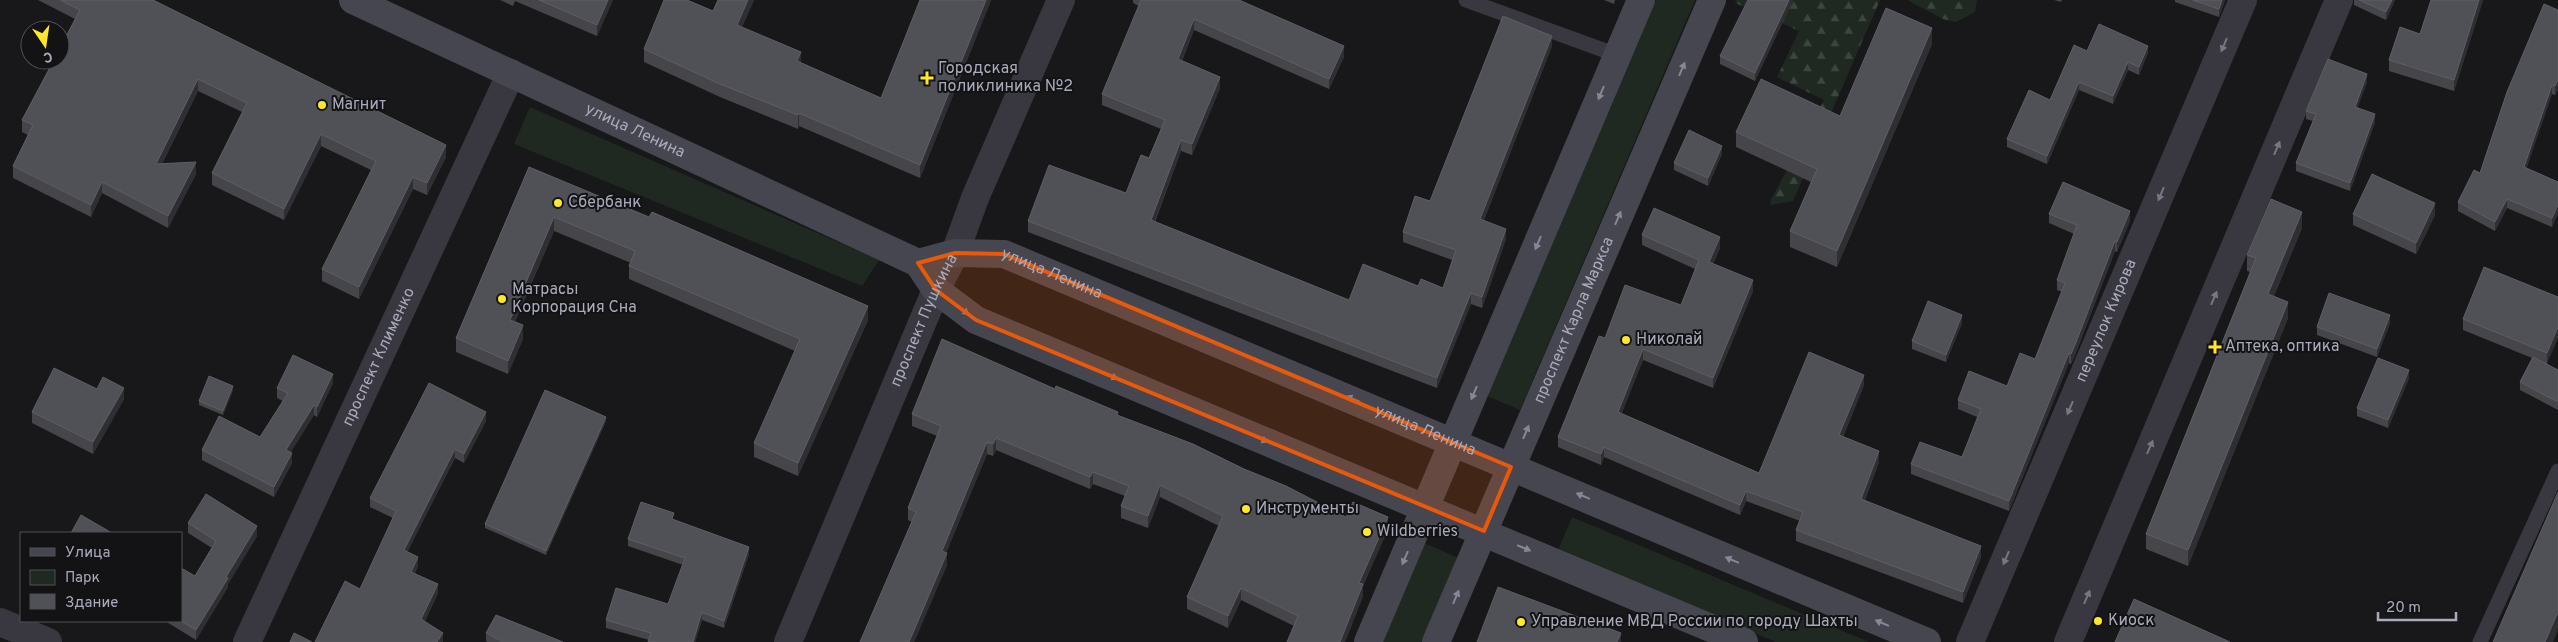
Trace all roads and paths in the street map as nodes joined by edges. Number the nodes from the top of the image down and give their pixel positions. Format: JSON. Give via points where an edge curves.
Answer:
{"nodes":[{"id":1,"x":1061,"y":0,"type":"edge"},
{"id":2,"x":1466,"y":0,"type":"edge"},
{"id":3,"x":1641,"y":0,"type":"edge"},
{"id":4,"x":1712,"y":0,"type":"edge"},
{"id":5,"x":2243,"y":0,"type":"edge"},
{"id":6,"x":2339,"y":0,"type":"edge"},
{"id":7,"x":360,"y":1,"type":"edge"},
{"id":8,"x":1617,"y":55,"type":"junction"},
{"id":9,"x":510,"y":73,"type":"junction"},
{"id":10,"x":955,"y":252,"type":"junction"},
{"id":11,"x":918,"y":263,"type":"junction"},
{"id":12,"x":936,"y":290,"type":"junction"},
{"id":13,"x":1454,"y":442,"type":"junction"},
{"id":14,"x":1512,"y":467,"type":"junction"},
{"id":15,"x":2558,"y":471,"type":"edge"},
{"id":16,"x":1426,"y":508,"type":"junction"},
{"id":17,"x":1484,"y":531,"type":"junction"},
{"id":18,"x":0,"y":622,"type":"edge"},
{"id":19,"x":48,"y":642,"type":"edge"},
{"id":20,"x":247,"y":642,"type":"edge"},
{"id":21,"x":788,"y":642,"type":"edge"},
{"id":22,"x":1368,"y":642,"type":"edge"},
{"id":23,"x":1436,"y":642,"type":"edge"},
{"id":24,"x":1744,"y":642,"type":"edge"},
{"id":25,"x":1927,"y":642,"type":"edge"},
{"id":26,"x":1970,"y":642,"type":"edge"},
{"id":27,"x":2068,"y":642,"type":"edge"},
{"id":28,"x":2480,"y":642,"type":"edge"}],
"edges":[{"from":1,"to":10,"type":"street","name":"проспект Пушкина","via":[[975,198]]},
{"from":2,"to":8,"type":"lane"},
{"from":3,"to":8,"type":"main road"},
{"from":14,"to":4,"type":"main road","name":"проспект Карла Маркса","one_way":true},
{"from":5,"to":26,"type":"street","name":"переулок Кирова","one_way":true},
{"from":27,"to":6,"type":"street","one_way":true},
{"from":7,"to":9,"type":"main road","name":"улица Ленина"},
{"from":8,"to":13,"type":"main road","one_way":true},
{"from":9,"to":11,"type":"main road","name":"улица Ленина"},
{"from":9,"to":20,"type":"street","name":"проспект Клименко"},
{"from":10,"to":11,"type":"main road","name":"улица Ленина"},
{"from":10,"to":12,"type":"street","name":"проспект Пушкина"},
{"from":13,"to":10,"type":"main road","name":"улица Ленина","one_way":true,"via":[[1004,254]]},
{"from":11,"to":12,"type":"main road"},
{"from":12,"to":16,"type":"main road","one_way":true,"via":[[976,320]]},
{"from":12,"to":21,"type":"street","name":"проспект Пушкина"},
{"from":13,"to":14,"type":"main road","name":"улица Ленина"},
{"from":13,"to":16,"type":"main road"},
{"from":14,"to":17,"type":"main road","name":"проспект Карла Маркса"},
{"from":25,"to":14,"type":"main road","name":"улица Ленина","one_way":true},
{"from":15,"to":28,"type":"lane"},
{"from":16,"to":17,"type":"main road"},
{"from":16,"to":22,"type":"main road","one_way":true},
{"from":23,"to":17,"type":"main road","name":"проспект Карла Маркса","one_way":true},
{"from":17,"to":24,"type":"main road","one_way":true},
{"from":18,"to":19,"type":"street"}]}
